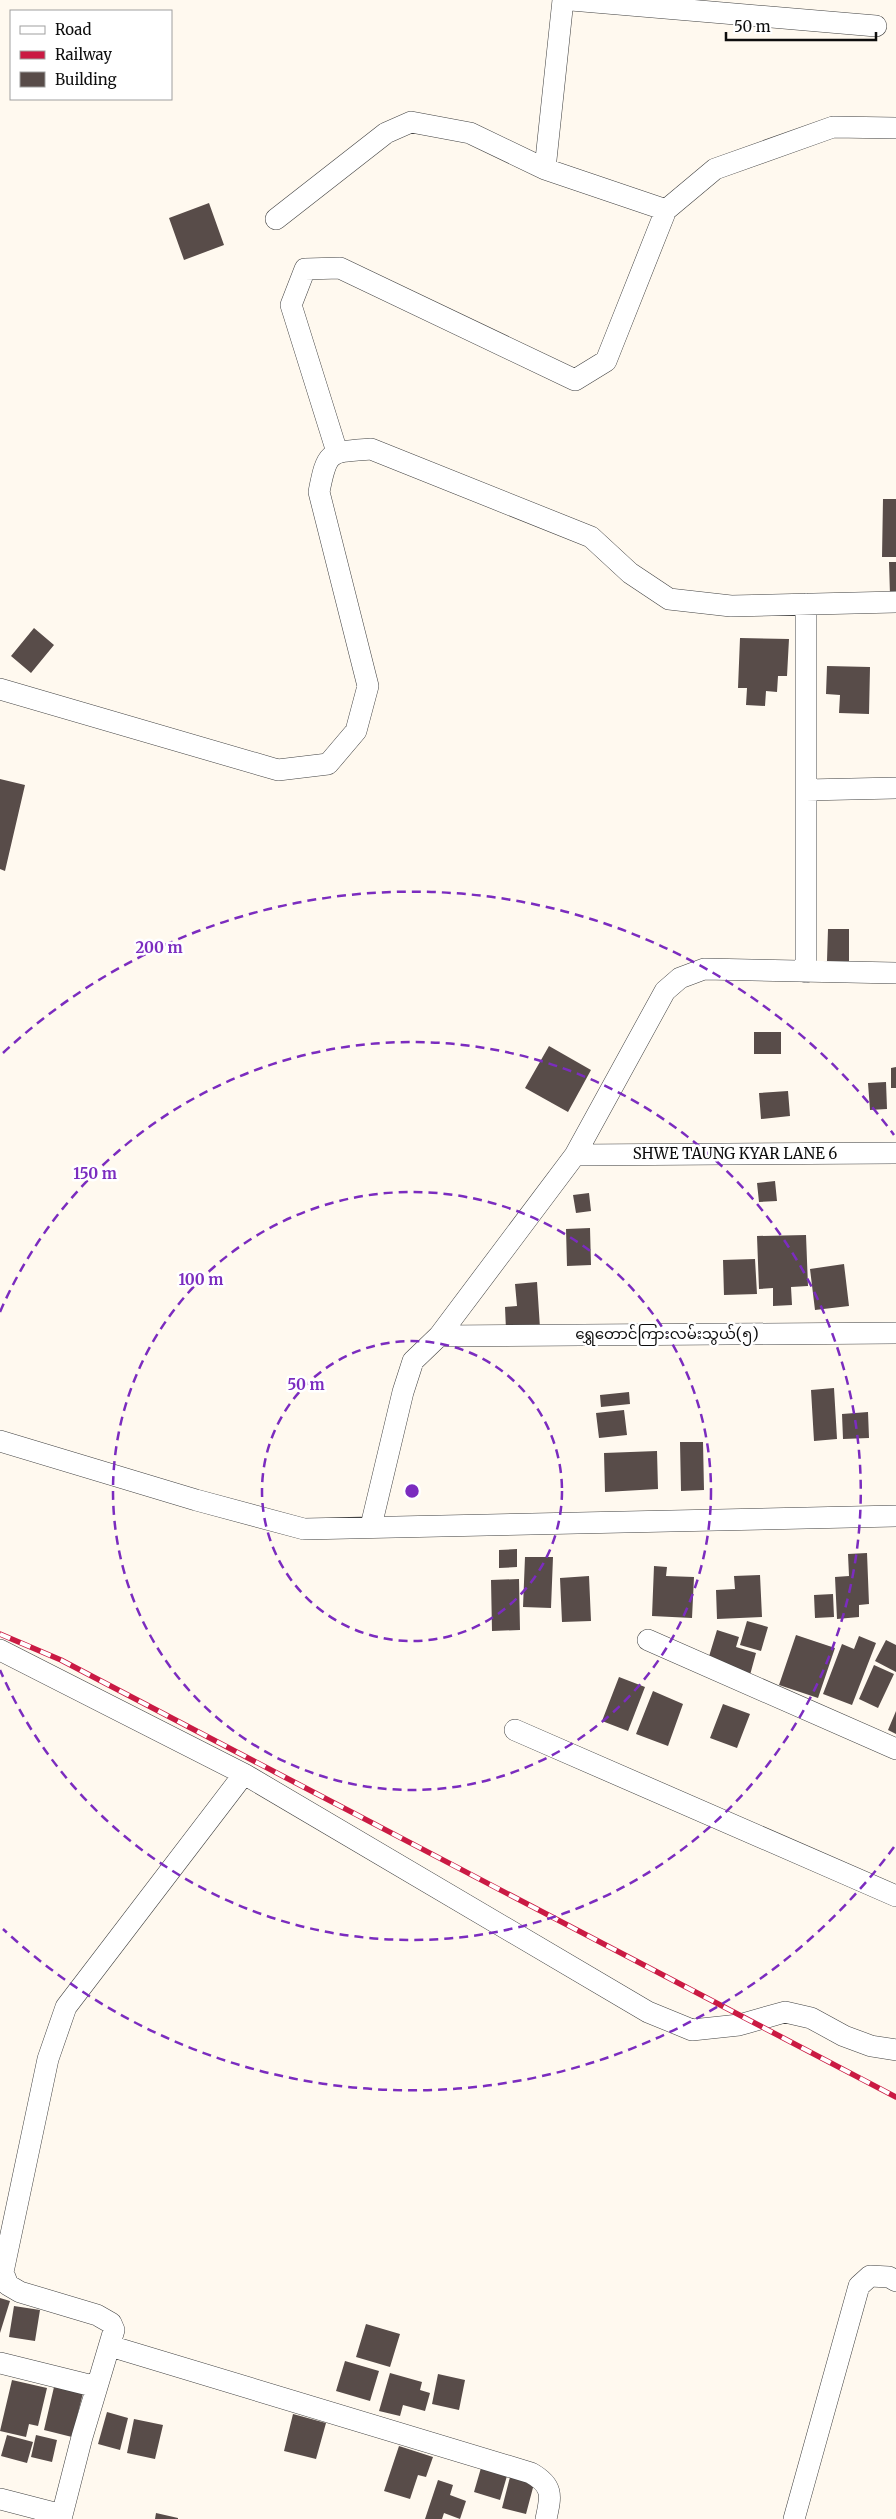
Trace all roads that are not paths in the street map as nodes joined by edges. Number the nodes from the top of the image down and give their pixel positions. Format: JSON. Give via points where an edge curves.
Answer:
{"nodes":[{"id":1,"x":563,"y":0,"type":"edge"},
{"id":2,"x":571,"y":0,"type":"edge"},
{"id":3,"x":876,"y":26,"type":"dead end"},
{"id":4,"x":896,"y":128,"type":"edge"},
{"id":5,"x":545,"y":169,"type":"junction"},
{"id":6,"x":666,"y":210,"type":"junction"},
{"id":7,"x":276,"y":219,"type":"dead end"},
{"id":8,"x":337,"y":452,"type":"junction"},
{"id":9,"x":896,"y":602,"type":"edge"},
{"id":10,"x":806,"y":604,"type":"junction"},
{"id":11,"x":0,"y":689,"type":"edge"},
{"id":12,"x":896,"y":788,"type":"edge"},
{"id":13,"x":806,"y":790,"type":"junction"},
{"id":14,"x":806,"y":972,"type":"junction"},
{"id":15,"x":896,"y":973,"type":"edge"},
{"id":16,"x":896,"y":1153,"type":"edge"},
{"id":17,"x":575,"y":1155,"type":"junction"},
{"id":18,"x":896,"y":1332,"type":"edge"},
{"id":19,"x":439,"y":1336,"type":"junction"},
{"id":20,"x":0,"y":1441,"type":"edge"},
{"id":21,"x":896,"y":1516,"type":"edge"},
{"id":22,"x":371,"y":1526,"type":"junction"},
{"id":23,"x":648,"y":1640,"type":"dead end"},
{"id":24,"x":0,"y":1650,"type":"edge"},
{"id":25,"x":516,"y":1730,"type":"dead end"},
{"id":26,"x":896,"y":1749,"type":"edge"},
{"id":27,"x":244,"y":1774,"type":"junction"},
{"id":28,"x":896,"y":1896,"type":"edge"},
{"id":29,"x":896,"y":2050,"type":"edge"},
{"id":30,"x":896,"y":2281,"type":"edge"},
{"id":31,"x":110,"y":2346,"type":"junction"},
{"id":32,"x":0,"y":2363,"type":"edge"},
{"id":33,"x":98,"y":2387,"type":"junction"},
{"id":34,"x":0,"y":2499,"type":"edge"},
{"id":35,"x":62,"y":2517,"type":"edge"},
{"id":36,"x":546,"y":2519,"type":"edge"},
{"id":37,"x":794,"y":2519,"type":"edge"}],
"edges":[{"from":1,"to":5,"type":"street"},
{"from":2,"to":3,"type":"street"},
{"from":4,"to":6,"type":"street","via":[[833,126],[716,169]]},
{"from":5,"to":6,"type":"street"},
{"from":5,"to":7,"type":"street","via":[[470,133],[411,122],[386,133]]},
{"from":6,"to":8,"type":"street","via":[[606,361],[574,380],[340,268],[305,269],[291,306]]},
{"from":8,"to":10,"type":"street","via":[[371,449],[591,537],[630,573],[669,599],[731,606]]},
{"from":8,"to":11,"type":"street","via":[[325,462],[319,492],[368,686],[356,731],[328,764],[278,770]]},
{"from":9,"to":10,"type":"street"},
{"from":10,"to":13,"type":"street"},
{"from":12,"to":13,"type":"street"},
{"from":13,"to":14,"type":"street"},
{"from":14,"to":15,"type":"street"},
{"from":14,"to":17,"type":"street","via":[[704,968],[680,978],[665,991]]},
{"from":16,"to":17,"type":"street","name":"SHWE TAUNG KYAR LANE 6"},
{"from":17,"to":19,"type":"street"},
{"from":18,"to":19,"type":"street","name":"ရွှေတောင်ကြားလမ်းသွယ်(၅)"},
{"from":19,"to":22,"type":"street","via":[[413,1362]]},
{"from":20,"to":22,"type":"street","via":[[304,1529]]},
{"from":21,"to":22,"type":"street"},
{"from":23,"to":26,"type":"street"},
{"from":24,"to":27,"type":"street"},
{"from":25,"to":28,"type":"street"},
{"from":27,"to":29,"type":"street","via":[[673,2024],[692,2030],[715,2029],[785,2012],[811,2018],[871,2046]]},
{"from":27,"to":31,"type":"street","via":[[66,2007],[48,2059],[3,2272],[8,2285],[20,2292],[111,2323],[114,2330]]},
{"from":30,"to":37,"type":"street","via":[[889,2277],[870,2276],[859,2286]]},
{"from":31,"to":33,"type":"street"},
{"from":31,"to":36,"type":"street","via":[[532,2473],[544,2480],[550,2491]]},
{"from":32,"to":33,"type":"street"},
{"from":33,"to":35,"type":"street"},
{"from":34,"to":35,"type":"street"}]}
